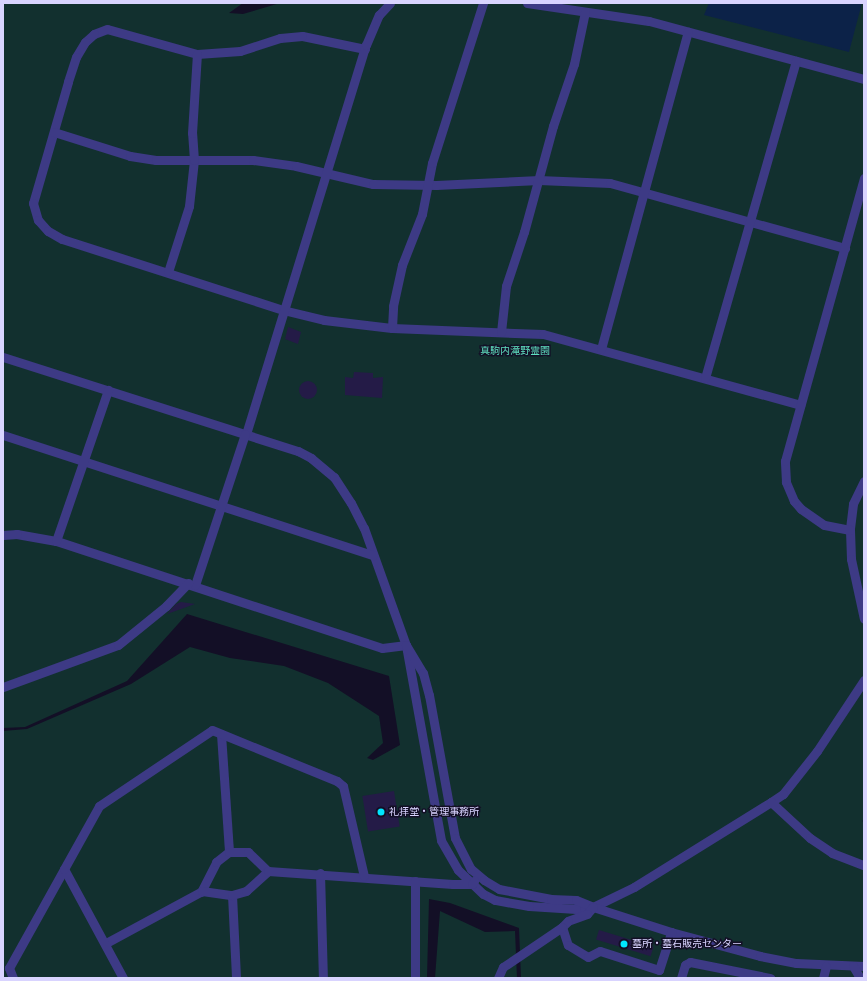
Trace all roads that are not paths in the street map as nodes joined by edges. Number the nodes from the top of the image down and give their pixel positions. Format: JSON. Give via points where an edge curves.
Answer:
{"nodes":[{"id":1,"x":390,"y":3,"type":"edge"},
{"id":2,"x":483,"y":3,"type":"edge"},
{"id":3,"x":527,"y":3,"type":"edge"},
{"id":4,"x":585,"y":12,"type":"junction"},
{"id":5,"x":688,"y":32,"type":"junction"},
{"id":6,"x":365,"y":49,"type":"junction"},
{"id":7,"x":197,"y":54,"type":"junction"},
{"id":8,"x":796,"y":61,"type":"junction"},
{"id":9,"x":864,"y":78,"type":"edge"},
{"id":10,"x":54,"y":132,"type":"junction"},
{"id":11,"x":194,"y":160,"type":"junction"},
{"id":12,"x":326,"y":173,"type":"junction"},
{"id":13,"x":864,"y":178,"type":"edge"},
{"id":14,"x":539,"y":180,"type":"junction"},
{"id":15,"x":429,"y":184,"type":"junction"},
{"id":16,"x":643,"y":191,"type":"junction"},
{"id":17,"x":751,"y":221,"type":"junction"},
{"id":18,"x":845,"y":248,"type":"junction"},
{"id":19,"x":168,"y":272,"type":"junction"},
{"id":20,"x":283,"y":310,"type":"junction"},
{"id":21,"x":392,"y":328,"type":"junction"},
{"id":22,"x":501,"y":332,"type":"junction"},
{"id":23,"x":601,"y":348,"type":"junction"},
{"id":24,"x":3,"y":357,"type":"edge"},
{"id":25,"x":705,"y":378,"type":"junction"},
{"id":26,"x":108,"y":390,"type":"junction"},
{"id":27,"x":800,"y":405,"type":"junction"},
{"id":28,"x":245,"y":434,"type":"junction"},
{"id":29,"x":3,"y":435,"type":"edge"},
{"id":30,"x":84,"y":460,"type":"junction"},
{"id":31,"x":864,"y":481,"type":"edge"},
{"id":32,"x":221,"y":505,"type":"junction"},
{"id":33,"x":850,"y":530,"type":"junction"},
{"id":34,"x":3,"y":535,"type":"edge"},
{"id":35,"x":56,"y":541,"type":"junction"},
{"id":36,"x":373,"y":555,"type":"junction"},
{"id":37,"x":191,"y":584,"type":"junction"},
{"id":38,"x":864,"y":619,"type":"edge"},
{"id":39,"x":406,"y":645,"type":"junction"},
{"id":40,"x":864,"y":680,"type":"edge"},
{"id":41,"x":3,"y":687,"type":"edge"},
{"id":42,"x":222,"y":734,"type":"junction"},
{"id":43,"x":771,"y":802,"type":"junction"},
{"id":44,"x":229,"y":852,"type":"junction"},
{"id":45,"x":864,"y":864,"type":"edge"},
{"id":46,"x":64,"y":869,"type":"junction"},
{"id":47,"x":268,"y":871,"type":"junction"},
{"id":48,"x":320,"y":873,"type":"junction"},
{"id":49,"x":478,"y":875,"type":"junction"},
{"id":50,"x":364,"y":876,"type":"junction"},
{"id":51,"x":415,"y":880,"type":"junction"},
{"id":52,"x":472,"y":884,"type":"junction"},
{"id":53,"x":200,"y":892,"type":"junction"},
{"id":54,"x":232,"y":895,"type":"junction"},
{"id":55,"x":593,"y":907,"type":"junction"},
{"id":56,"x":562,"y":927,"type":"junction"},
{"id":57,"x":672,"y":932,"type":"junction"},
{"id":58,"x":106,"y":943,"type":"junction"},
{"id":59,"x":826,"y":966,"type":"junction"},
{"id":60,"x":853,"y":966,"type":"junction"},
{"id":61,"x":864,"y":966,"type":"edge"},
{"id":62,"x":13,"y":978,"type":"edge"},
{"id":63,"x":123,"y":978,"type":"edge"},
{"id":64,"x":236,"y":978,"type":"edge"},
{"id":65,"x":323,"y":978,"type":"edge"},
{"id":66,"x":415,"y":978,"type":"edge"},
{"id":67,"x":498,"y":978,"type":"edge"},
{"id":68,"x":681,"y":978,"type":"edge"},
{"id":69,"x":770,"y":978,"type":"edge"},
{"id":70,"x":822,"y":978,"type":"edge"},
{"id":71,"x":860,"y":978,"type":"edge"}],
"edges":[{"from":1,"to":6,"type":"street","via":[[379,15]]},
{"from":2,"to":15,"type":"street","via":[[432,163]]},
{"from":3,"to":4,"type":"street"},
{"from":4,"to":5,"type":"street","via":[[649,21]]},
{"from":4,"to":14,"type":"street","via":[[582,37],[544,153]]},
{"from":5,"to":8,"type":"street"},
{"from":5,"to":16,"type":"street"},
{"from":6,"to":7,"type":"street","via":[[302,36],[280,38],[240,51]]},
{"from":6,"to":12,"type":"street"},
{"from":7,"to":10,"type":"street","via":[[107,29],[94,34],[85,42],[76,57]]},
{"from":7,"to":11,"type":"street","via":[[192,132]]},
{"from":8,"to":9,"type":"street"},
{"from":8,"to":17,"type":"street"},
{"from":10,"to":11,"type":"street","via":[[130,156],[156,160]]},
{"from":10,"to":19,"type":"street","via":[[33,203],[38,220],[48,231],[62,239]]},
{"from":11,"to":12,"type":"street","via":[[253,160]]},
{"from":11,"to":19,"type":"street","via":[[189,206]]},
{"from":12,"to":15,"type":"street","via":[[372,184]]},
{"from":12,"to":20,"type":"street"},
{"from":13,"to":18,"type":"street"},
{"from":14,"to":15,"type":"street"},
{"from":14,"to":16,"type":"street","via":[[610,182]]},
{"from":14,"to":22,"type":"street","via":[[506,286]]},
{"from":15,"to":21,"type":"street","via":[[416,231],[402,265],[393,306]]},
{"from":16,"to":17,"type":"street"},
{"from":16,"to":23,"type":"street"},
{"from":17,"to":18,"type":"street"},
{"from":17,"to":25,"type":"street"},
{"from":18,"to":27,"type":"street"},
{"from":19,"to":20,"type":"street"},
{"from":20,"to":21,"type":"street","via":[[347,325]]},
{"from":20,"to":28,"type":"street"},
{"from":21,"to":22,"type":"street"},
{"from":22,"to":23,"type":"street","via":[[543,334]]},
{"from":23,"to":25,"type":"street"},
{"from":24,"to":26,"type":"street"},
{"from":25,"to":27,"type":"street"},
{"from":26,"to":28,"type":"street"},
{"from":26,"to":30,"type":"street"},
{"from":27,"to":33,"type":"street","via":[[785,462],[786,482],[794,501],[807,514],[824,525]]},
{"from":28,"to":32,"type":"street"},
{"from":28,"to":36,"type":"street","via":[[298,451],[334,477],[352,502]]},
{"from":29,"to":30,"type":"street"},
{"from":30,"to":32,"type":"street"},
{"from":30,"to":35,"type":"street"},
{"from":31,"to":33,"type":"street","via":[[853,504]]},
{"from":32,"to":36,"type":"street"},
{"from":32,"to":37,"type":"street"},
{"from":33,"to":38,"type":"street","via":[[851,559]]},
{"from":34,"to":35,"type":"street","via":[[17,534]]},
{"from":35,"to":37,"type":"street"},
{"from":36,"to":39,"type":"street"},
{"from":37,"to":39,"type":"street","via":[[382,648]]},
{"from":37,"to":41,"type":"street","via":[[118,645]]},
{"from":39,"to":49,"type":"street","via":[[423,673],[429,696],[455,838],[460,853]]},
{"from":39,"to":52,"type":"street","via":[[442,840],[458,870]]},
{"from":40,"to":43,"type":"street","via":[[817,751],[783,794]]},
{"from":42,"to":44,"type":"street"},
{"from":42,"to":46,"type":"street","via":[[212,730],[99,806]]},
{"from":42,"to":50,"type":"street","via":[[337,781],[343,786]]},
{"from":43,"to":45,"type":"street","via":[[810,838],[832,853]]},
{"from":43,"to":55,"type":"street","via":[[634,887]]},
{"from":44,"to":47,"type":"street","via":[[248,852]]},
{"from":44,"to":53,"type":"street","via":[[216,862]]},
{"from":46,"to":58,"type":"street"},
{"from":46,"to":62,"type":"street","via":[[9,968]]},
{"from":47,"to":48,"type":"street"},
{"from":47,"to":54,"type":"street","via":[[246,891]]},
{"from":48,"to":50,"type":"street"},
{"from":48,"to":65,"type":"street"},
{"from":49,"to":52,"type":"street"},
{"from":49,"to":55,"type":"street","via":[[499,889],[551,899],[576,900]]},
{"from":50,"to":51,"type":"street"},
{"from":51,"to":52,"type":"street"},
{"from":51,"to":66,"type":"street"},
{"from":52,"to":55,"type":"street","via":[[489,897],[512,904],[576,909]]},
{"from":53,"to":54,"type":"street"},
{"from":53,"to":58,"type":"street"},
{"from":54,"to":64,"type":"street"},
{"from":55,"to":56,"type":"street","via":[[587,914],[568,921]]},
{"from":55,"to":57,"type":"street"},
{"from":56,"to":57,"type":"street","via":[[568,945],[588,957],[600,951],[659,970]]},
{"from":56,"to":67,"type":"street","via":[[503,967]]},
{"from":57,"to":59,"type":"street","via":[[760,956]]},
{"from":58,"to":63,"type":"street"},
{"from":59,"to":60,"type":"street"},
{"from":59,"to":70,"type":"street"},
{"from":60,"to":61,"type":"street"},
{"from":60,"to":71,"type":"street"},
{"from":68,"to":69,"type":"street","via":[[685,965],[690,962]]}]}
